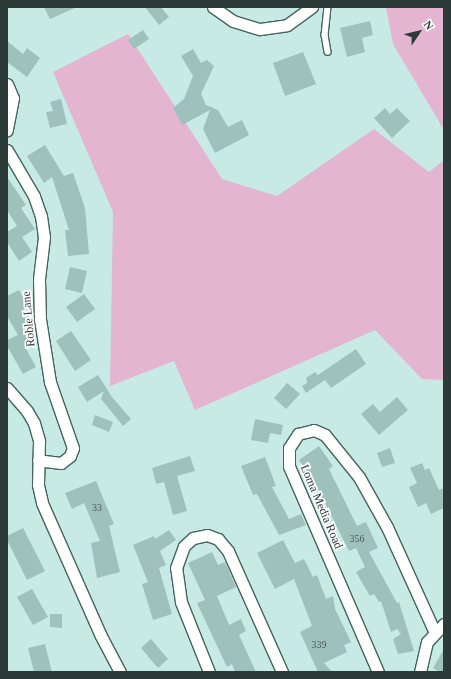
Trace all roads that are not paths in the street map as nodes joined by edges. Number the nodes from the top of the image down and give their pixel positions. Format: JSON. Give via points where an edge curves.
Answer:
{"nodes":[{"id":1,"x":213,"y":7,"type":"edge"},
{"id":2,"x":312,"y":7,"type":"edge"},
{"id":3,"x":328,"y":7,"type":"edge"},
{"id":4,"x":328,"y":52,"type":"dead end"},
{"id":5,"x":7,"y":84,"type":"edge"},
{"id":6,"x":7,"y":130,"type":"edge"},
{"id":7,"x":7,"y":150,"type":"edge"},
{"id":8,"x":7,"y":388,"type":"edge"},
{"id":9,"x":38,"y":460,"type":"junction"},
{"id":10,"x":444,"y":624,"type":"edge"},
{"id":11,"x":435,"y":633,"type":"junction"},
{"id":12,"x":120,"y":672,"type":"edge"},
{"id":13,"x":209,"y":672,"type":"edge"},
{"id":14,"x":282,"y":672,"type":"edge"},
{"id":15,"x":378,"y":672,"type":"edge"},
{"id":16,"x":420,"y":672,"type":"edge"}],
"edges":[{"from":1,"to":2,"type":"street","via":[[233,21],[260,28],[287,25]]},
{"from":3,"to":4,"type":"lane","via":[[325,35]]},
{"from":5,"to":6,"type":"street","via":[[13,98]]},
{"from":7,"to":9,"type":"street","name":"Roble Lane","via":[[34,196],[41,216],[44,237],[39,279],[40,319],[50,382],[73,448],[70,456],[61,463]]},
{"from":8,"to":9,"type":"street","via":[[28,411],[34,422],[39,441]]},
{"from":9,"to":12,"type":"street","via":[[38,484],[42,503],[101,636]]},
{"from":10,"to":11,"type":"street"},
{"from":11,"to":15,"type":"street","name":"Loma Media Road","via":[[387,527],[359,477],[325,435],[314,430],[298,434],[288,448],[289,466]]},
{"from":11,"to":16,"type":"street","via":[[427,642]]},
{"from":13,"to":14,"type":"street","via":[[181,602],[176,568],[184,546],[193,538],[207,535],[218,539],[228,551]]}]}
